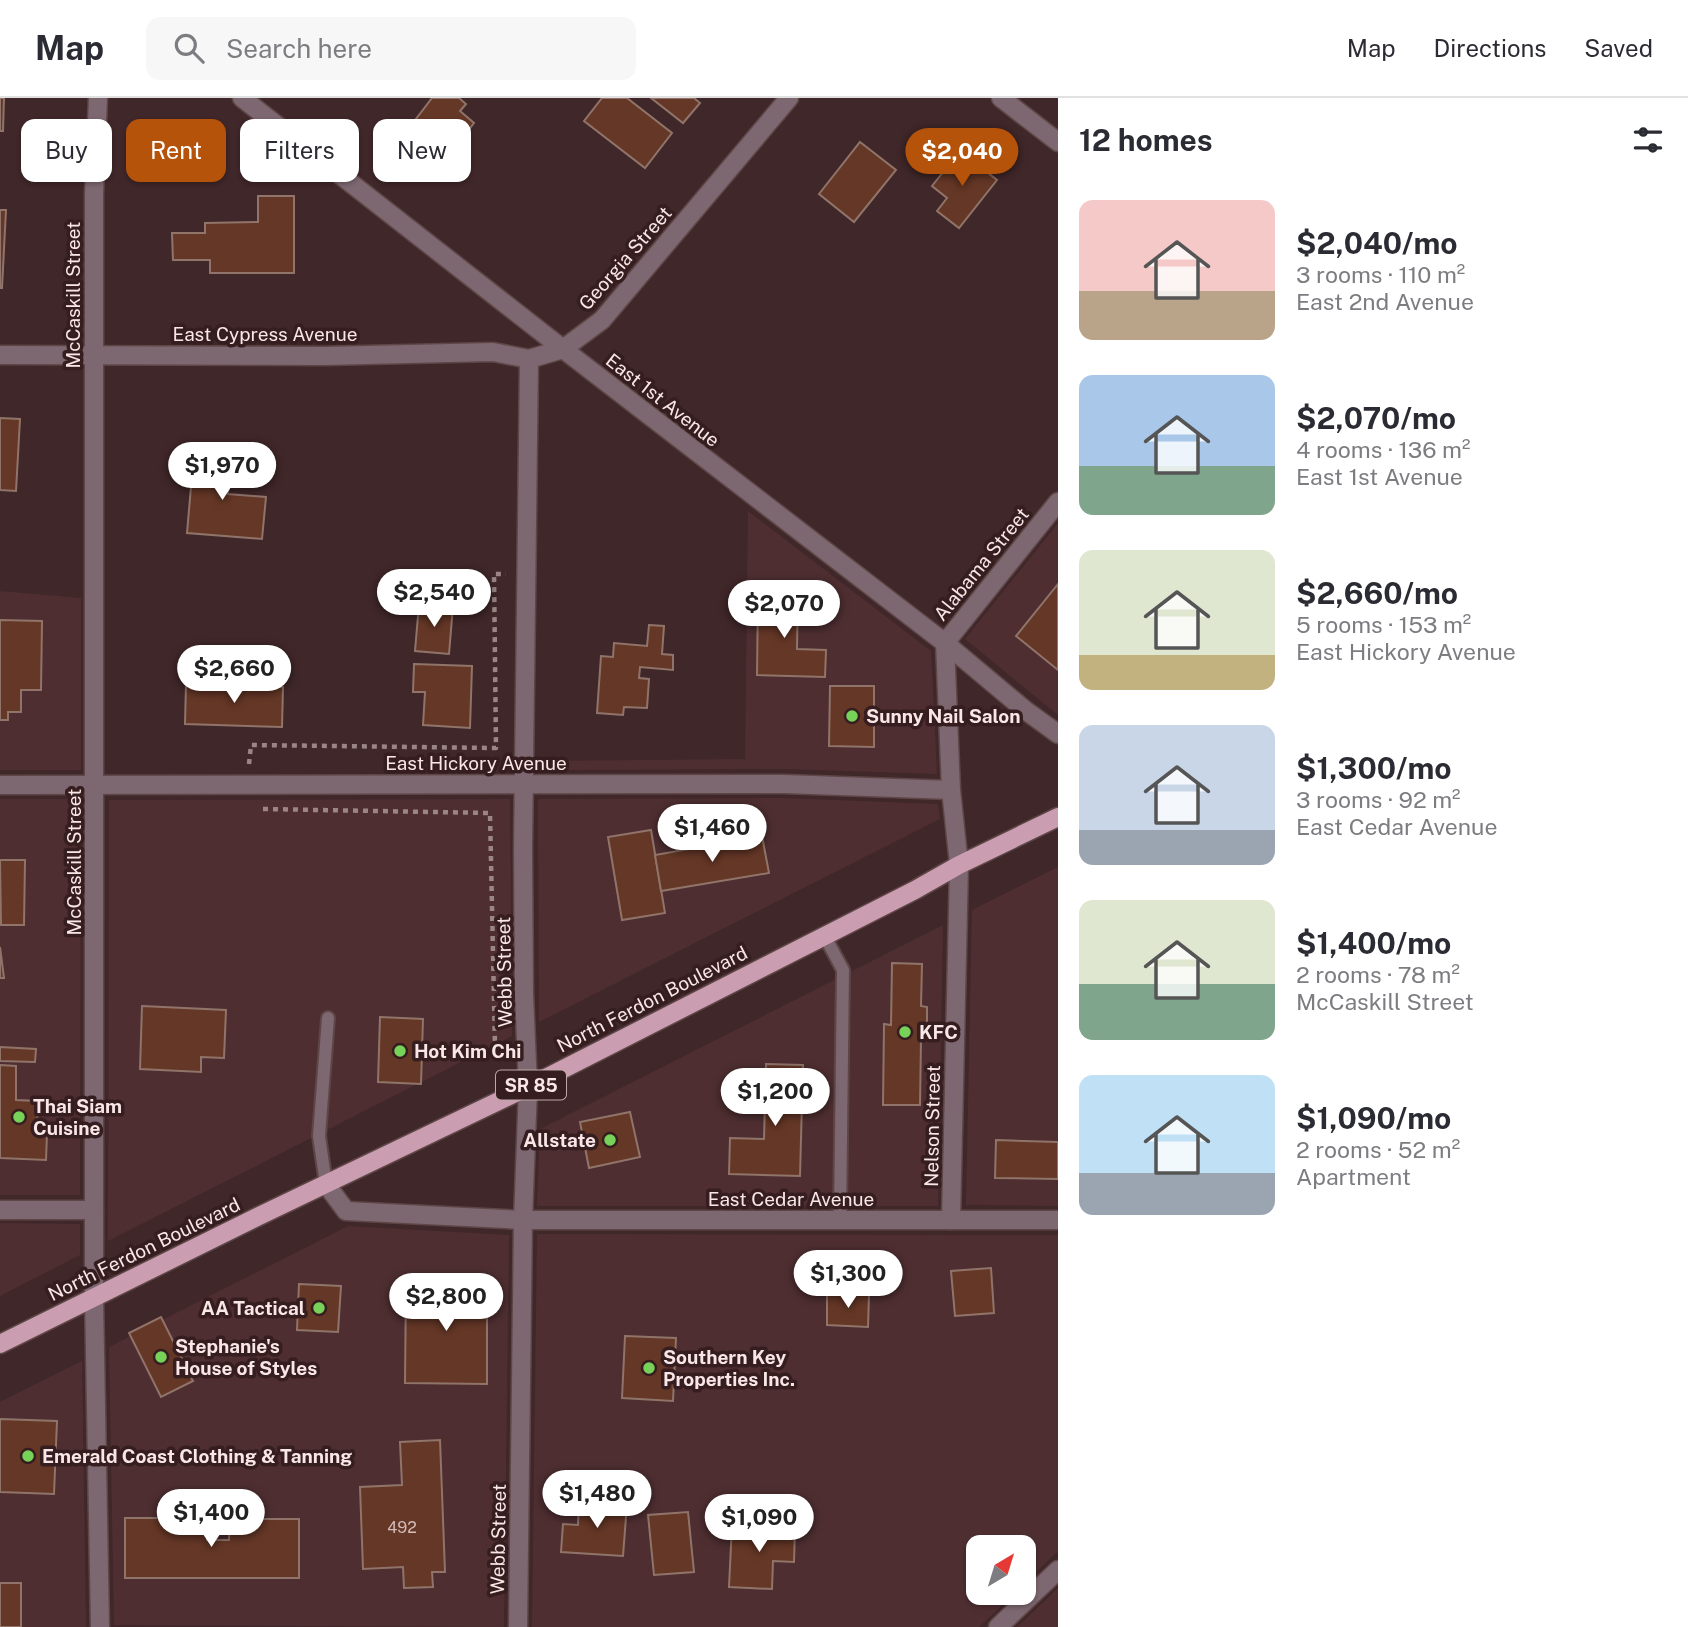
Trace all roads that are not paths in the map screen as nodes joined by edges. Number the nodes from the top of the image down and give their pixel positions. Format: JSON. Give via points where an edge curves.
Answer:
{"nodes":[{"id":1,"x":98,"y":98,"type":"edge"},
{"id":2,"x":242,"y":98,"type":"edge"},
{"id":3,"x":789,"y":98,"type":"edge"},
{"id":4,"x":1001,"y":98,"type":"edge"},
{"id":5,"x":1058,"y":142,"type":"edge"},
{"id":6,"x":563,"y":349,"type":"junction"},
{"id":7,"x":94,"y":353,"type":"junction"},
{"id":8,"x":0,"y":355,"type":"edge"},
{"id":9,"x":529,"y":359,"type":"junction"},
{"id":10,"x":1058,"y":502,"type":"edge"},
{"id":11,"x":945,"y":643,"type":"junction"},
{"id":12,"x":1058,"y":734,"type":"edge"},
{"id":13,"x":525,"y":784,"type":"junction"},
{"id":14,"x":0,"y":785,"type":"edge"},
{"id":15,"x":95,"y":785,"type":"junction"},
{"id":16,"x":951,"y":790,"type":"junction"},
{"id":17,"x":1058,"y":817,"type":"edge"},
{"id":18,"x":959,"y":865,"type":"junction"},
{"id":19,"x":824,"y":935,"type":"junction"},
{"id":20,"x":328,"y":1018,"type":"dead end"},
{"id":21,"x":528,"y":1087,"type":"junction"},
{"id":22,"x":326,"y":1184,"type":"junction"},
{"id":23,"x":0,"y":1210,"type":"edge"},
{"id":24,"x":94,"y":1210,"type":"junction"},
{"id":25,"x":523,"y":1220,"type":"junction"},
{"id":26,"x":840,"y":1220,"type":"junction"},
{"id":27,"x":951,"y":1220,"type":"junction"},
{"id":28,"x":1058,"y":1220,"type":"edge"},
{"id":29,"x":94,"y":1297,"type":"junction"},
{"id":30,"x":0,"y":1344,"type":"edge"},
{"id":31,"x":1058,"y":1570,"type":"edge"},
{"id":32,"x":100,"y":1627,"type":"edge"},
{"id":33,"x":518,"y":1627,"type":"edge"},
{"id":34,"x":998,"y":1627,"type":"edge"}],
"edges":[{"from":1,"to":7,"type":"street","name":"McCaskill Street"},
{"from":2,"to":6,"type":"street","name":"East 1st Avenue"},
{"from":3,"to":6,"type":"street","name":"Georgia Street","via":[[602,320]]},
{"from":4,"to":5,"type":"street"},
{"from":6,"to":9,"type":"street","name":"Georgia Street"},
{"from":6,"to":11,"type":"street","name":"East 1st Avenue"},
{"from":7,"to":8,"type":"street","name":"East Cypress Avenue"},
{"from":7,"to":9,"type":"street","name":"East Cypress Avenue","via":[[324,356],[493,352]]},
{"from":7,"to":15,"type":"street","name":"McCaskill Street"},
{"from":9,"to":13,"type":"street","name":"Webb Street"},
{"from":10,"to":11,"type":"street","name":"Alabama Street"},
{"from":11,"to":12,"type":"street","name":"East 1st Avenue"},
{"from":11,"to":16,"type":"street","name":"Alabama Street"},
{"from":13,"to":15,"type":"street","name":"East Hickory Avenue"},
{"from":13,"to":16,"type":"street","name":"East Hickory Avenue","via":[[784,784]]},
{"from":13,"to":21,"type":"street","name":"Webb Street"},
{"from":14,"to":15,"type":"street","name":"East Hickory Avenue"},
{"from":15,"to":24,"type":"street","name":"McCaskill Street"},
{"from":16,"to":18,"type":"street","name":"Alabama Street"},
{"from":17,"to":18,"type":"main road","name":"North Ferdon Boulevard","number":"SR 85"},
{"from":18,"to":19,"type":"main road","name":"North Ferdon Boulevard","number":"SR 85"},
{"from":18,"to":27,"type":"street","name":"Nelson Street"},
{"from":19,"to":21,"type":"main road","name":"North Ferdon Boulevard","number":"SR 85"},
{"from":19,"to":26,"type":"lane","via":[[843,970]]},
{"from":20,"to":22,"type":"lane","via":[[319,1136]]},
{"from":21,"to":22,"type":"main road","name":"North Ferdon Boulevard","number":"SR 85"},
{"from":21,"to":25,"type":"street","name":"Webb Street"},
{"from":22,"to":25,"type":"street","name":"East Cedar Avenue","via":[[346,1211]]},
{"from":22,"to":29,"type":"main road","name":"North Ferdon Boulevard","number":"SR 85"},
{"from":23,"to":24,"type":"street"},
{"from":24,"to":29,"type":"street","name":"McCaskill Street"},
{"from":25,"to":26,"type":"street","name":"East Cedar Avenue"},
{"from":25,"to":33,"type":"street","name":"Webb Street"},
{"from":26,"to":27,"type":"street","name":"East Cedar Avenue"},
{"from":27,"to":28,"type":"street","name":"East Cedar Avenue"},
{"from":29,"to":30,"type":"main road","name":"North Ferdon Boulevard","number":"SR 85"},
{"from":29,"to":32,"type":"street","name":"McCaskill Street"},
{"from":31,"to":34,"type":"street"}]}
